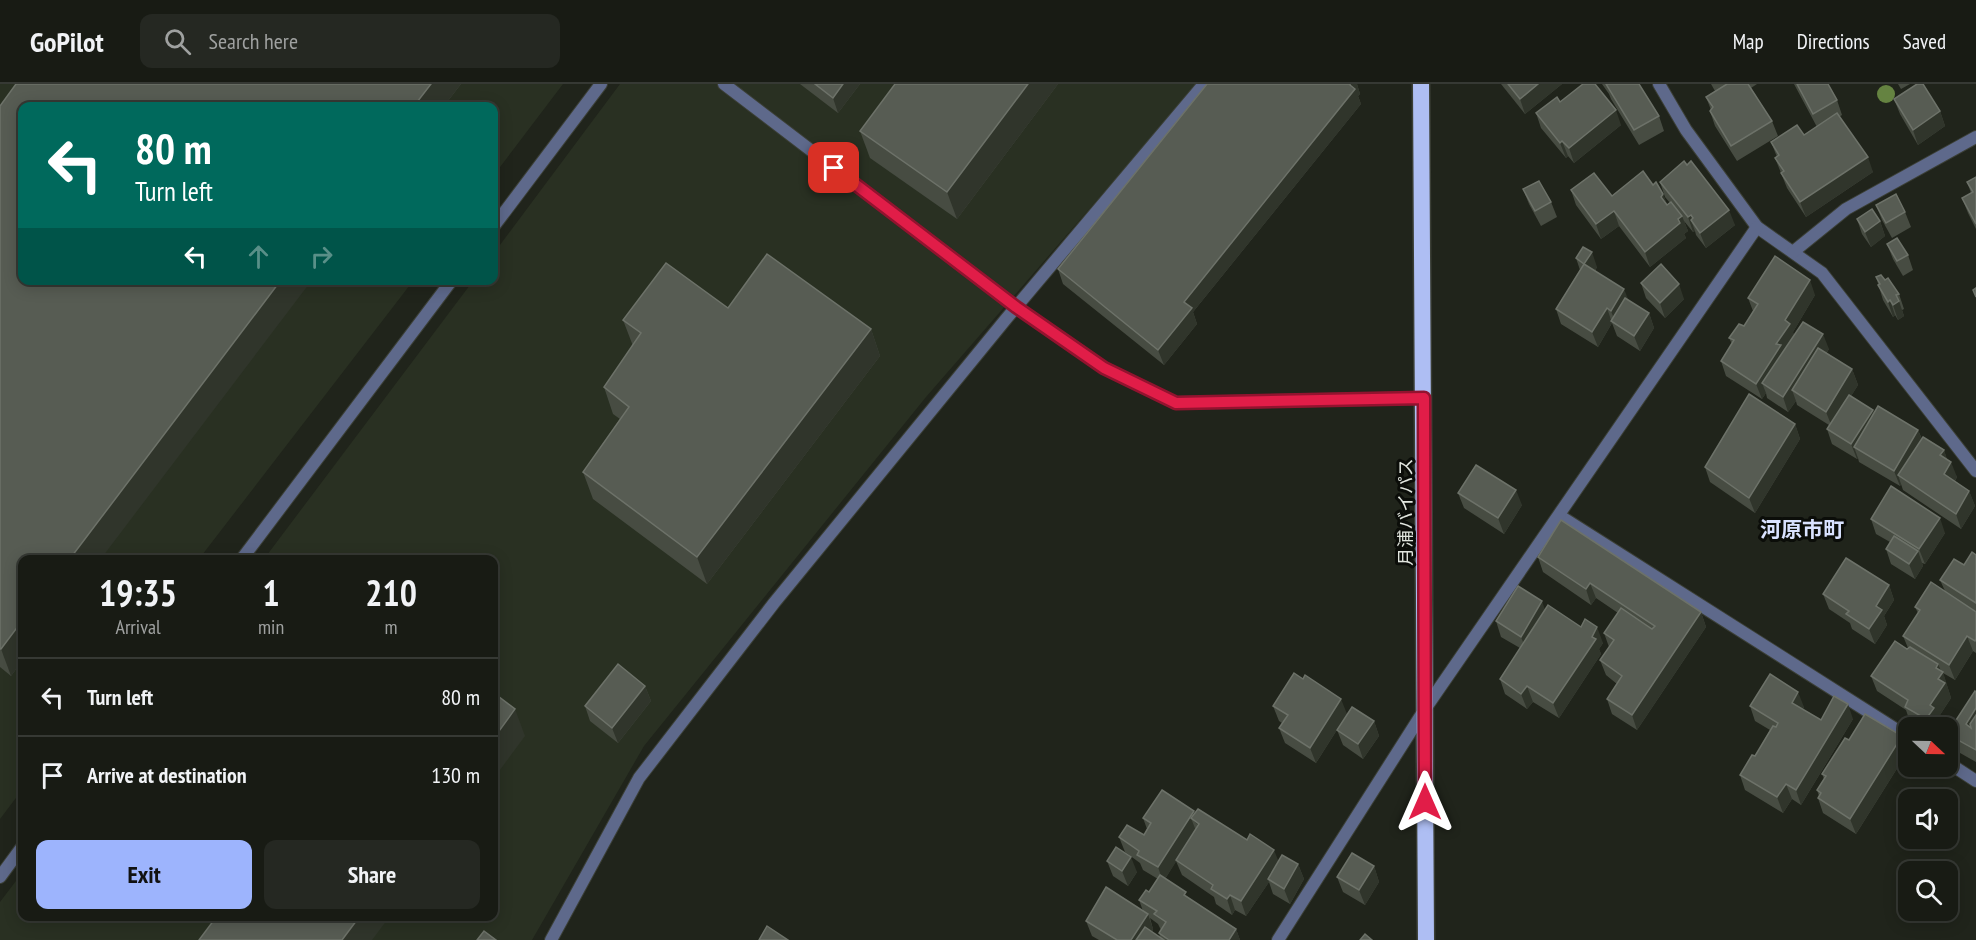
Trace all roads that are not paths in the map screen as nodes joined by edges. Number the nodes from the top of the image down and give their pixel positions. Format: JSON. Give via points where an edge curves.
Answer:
{"nodes":[{"id":1,"x":601,"y":84,"type":"edge"},
{"id":2,"x":724,"y":84,"type":"edge"},
{"id":3,"x":1204,"y":84,"type":"edge"},
{"id":4,"x":1420,"y":84,"type":"edge"},
{"id":5,"x":1659,"y":84,"type":"edge"},
{"id":6,"x":1976,"y":137,"type":"edge"},
{"id":7,"x":498,"y":221,"type":"edge"},
{"id":8,"x":1757,"y":227,"type":"junction"},
{"id":9,"x":1793,"y":252,"type":"junction"},
{"id":10,"x":448,"y":285,"type":"edge"},
{"id":11,"x":1016,"y":307,"type":"junction"},
{"id":12,"x":1424,"y":398,"type":"junction"},
{"id":13,"x":1976,"y":471,"type":"edge"},
{"id":14,"x":1560,"y":516,"type":"junction"},
{"id":15,"x":245,"y":555,"type":"edge"},
{"id":16,"x":1425,"y":710,"type":"junction"},
{"id":17,"x":1898,"y":731,"type":"edge"},
{"id":18,"x":1958,"y":769,"type":"edge"},
{"id":19,"x":1976,"y":781,"type":"edge"},
{"id":20,"x":18,"y":852,"type":"edge"},
{"id":21,"x":0,"y":877,"type":"edge"},
{"id":22,"x":551,"y":940,"type":"edge"},
{"id":23,"x":1278,"y":940,"type":"edge"},
{"id":24,"x":1426,"y":940,"type":"edge"}],
"edges":[{"from":1,"to":7,"type":"street"},
{"from":2,"to":11,"type":"street"},
{"from":3,"to":11,"type":"street"},
{"from":4,"to":12,"type":"highway","name":"月浦バイパス"},
{"from":5,"to":8,"type":"street","via":[[1686,130]]},
{"from":6,"to":9,"type":"street","via":[[1846,209]]},
{"from":8,"to":9,"type":"street"},
{"from":8,"to":14,"type":"street"},
{"from":9,"to":13,"type":"street","via":[[1822,273]]},
{"from":10,"to":15,"type":"street"},
{"from":11,"to":12,"type":"street","via":[[1104,368],[1176,403]]},
{"from":11,"to":22,"type":"street","via":[[774,603],[639,778]]},
{"from":12,"to":16,"type":"highway","name":"月浦バイパス"},
{"from":14,"to":16,"type":"street"},
{"from":14,"to":17,"type":"street"},
{"from":16,"to":23,"type":"street"},
{"from":16,"to":24,"type":"highway","name":"月浦バイパス"},
{"from":18,"to":19,"type":"street"},
{"from":20,"to":21,"type":"street"}]}
